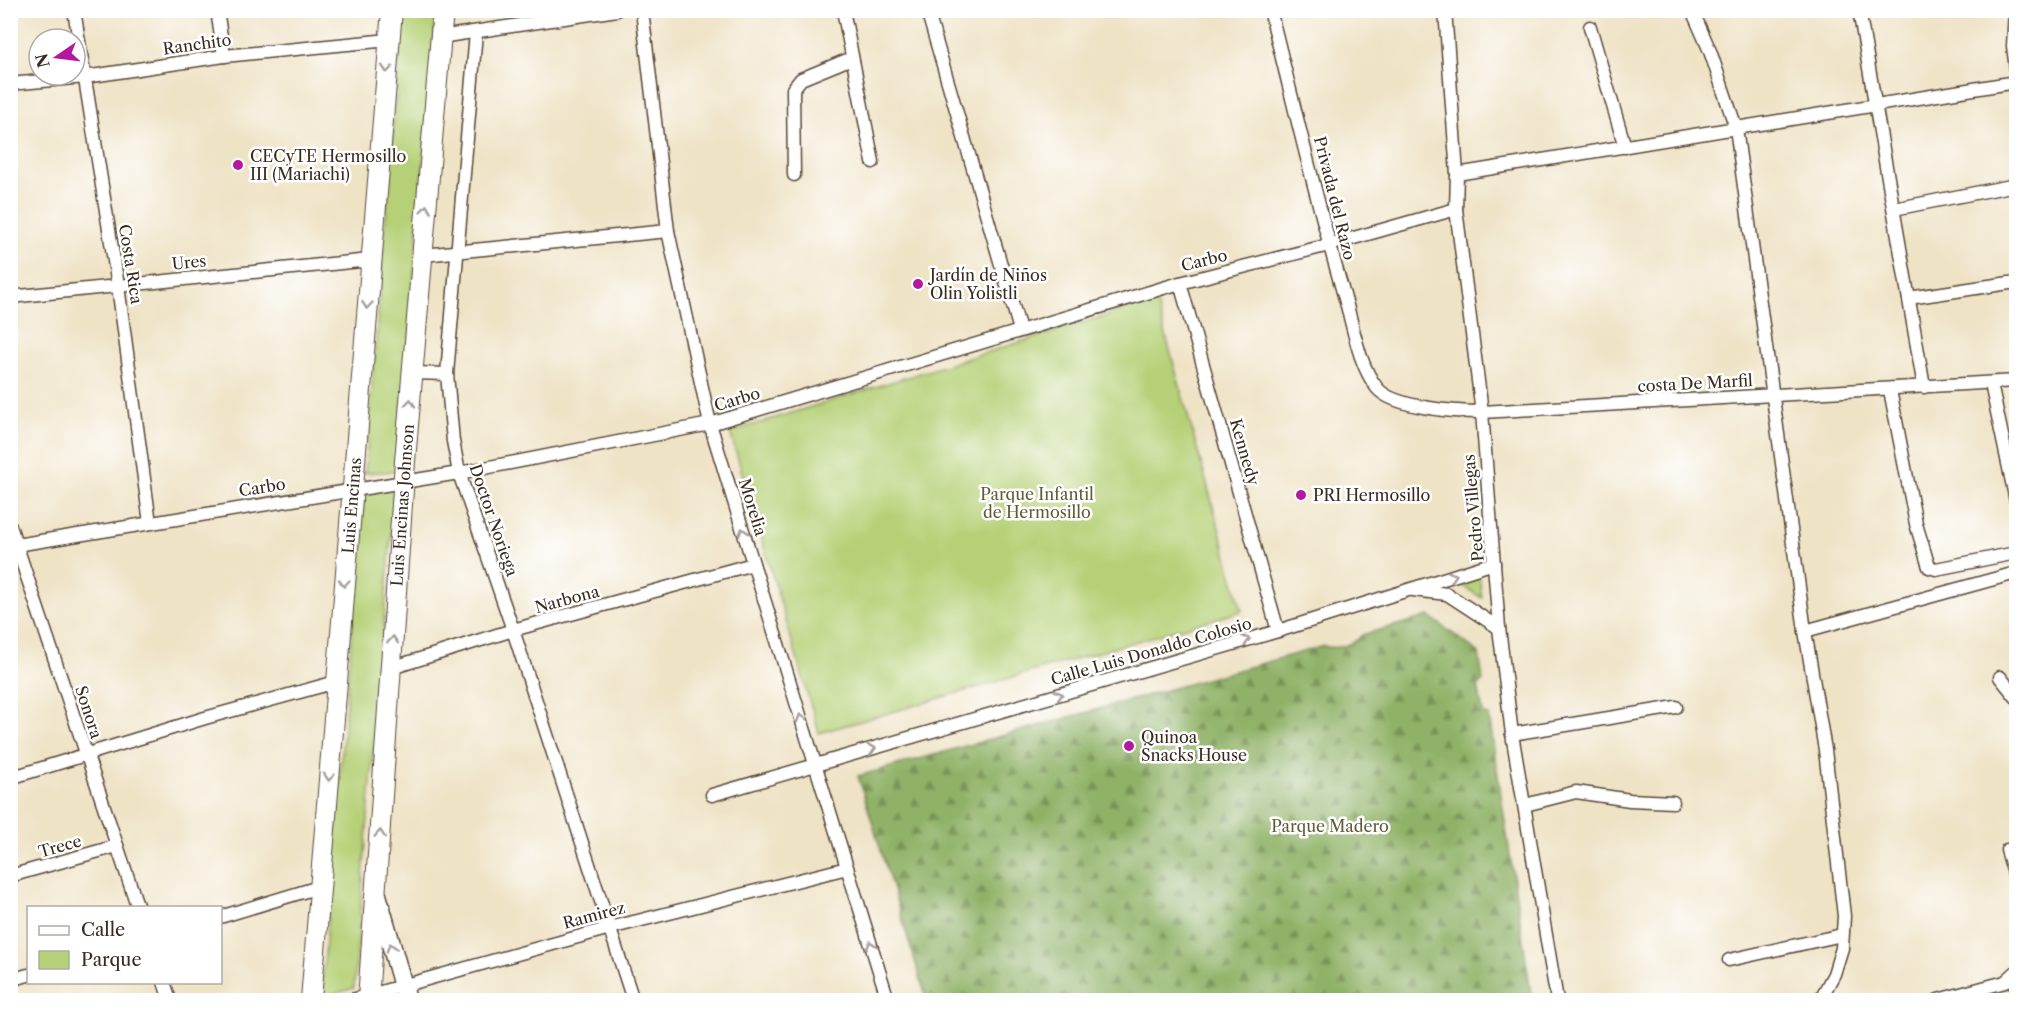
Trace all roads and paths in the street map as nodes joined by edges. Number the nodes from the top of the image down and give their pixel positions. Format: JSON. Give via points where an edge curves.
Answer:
{"nodes":[{"id":1,"x":74,"y":10,"type":"edge"},
{"id":2,"x":217,"y":10,"type":"edge"},
{"id":3,"x":392,"y":10,"type":"edge"},
{"id":4,"x":443,"y":10,"type":"edge"},
{"id":5,"x":617,"y":10,"type":"edge"},
{"id":6,"x":642,"y":10,"type":"edge"},
{"id":7,"x":843,"y":10,"type":"edge"},
{"id":8,"x":927,"y":10,"type":"edge"},
{"id":9,"x":1270,"y":10,"type":"edge"},
{"id":10,"x":1445,"y":10,"type":"edge"},
{"id":11,"x":1692,"y":10,"type":"edge"},
{"id":12,"x":1859,"y":10,"type":"edge"},
{"id":13,"x":2015,"y":10,"type":"edge"},
{"id":14,"x":77,"y":27,"type":"edge"},
{"id":15,"x":1590,"y":27,"type":"dead end"},
{"id":16,"x":476,"y":32,"type":"junction"},
{"id":17,"x":440,"y":37,"type":"junction"},
{"id":18,"x":389,"y":40,"type":"junction"},
{"id":19,"x":224,"y":56,"type":"junction"},
{"id":20,"x":852,"y":58,"type":"junction"},
{"id":21,"x":2016,"y":69,"type":"edge"},
{"id":22,"x":87,"y":77,"type":"edge"},
{"id":23,"x":27,"y":82,"type":"edge"},
{"id":24,"x":2016,"y":82,"type":"edge"},
{"id":25,"x":10,"y":84,"type":"edge"},
{"id":26,"x":87,"y":84,"type":"edge"},
{"id":27,"x":1874,"y":104,"type":"junction"},
{"id":28,"x":1736,"y":128,"type":"junction"},
{"id":29,"x":1625,"y":147,"type":"junction"},
{"id":30,"x":873,"y":162,"type":"dead end"},
{"id":31,"x":1457,"y":174,"type":"junction"},
{"id":32,"x":794,"y":175,"type":"dead end"},
{"id":33,"x":2016,"y":185,"type":"edge"},
{"id":34,"x":1456,"y":209,"type":"junction"},
{"id":35,"x":1893,"y":209,"type":"junction"},
{"id":36,"x":668,"y":231,"type":"junction"},
{"id":37,"x":1329,"y":245,"type":"junction"},
{"id":38,"x":457,"y":251,"type":"junction"},
{"id":39,"x":423,"y":255,"type":"junction"},
{"id":40,"x":370,"y":260,"type":"junction"},
{"id":41,"x":2016,"y":282,"type":"edge"},
{"id":42,"x":1180,"y":283,"type":"junction"},
{"id":43,"x":118,"y":286,"type":"junction"},
{"id":44,"x":10,"y":297,"type":"edge"},
{"id":45,"x":1909,"y":298,"type":"junction"},
{"id":46,"x":1020,"y":330,"type":"junction"},
{"id":47,"x":413,"y":374,"type":"junction"},
{"id":48,"x":447,"y":374,"type":"junction"},
{"id":49,"x":2016,"y":381,"type":"edge"},
{"id":50,"x":1990,"y":384,"type":"junction"},
{"id":51,"x":1924,"y":387,"type":"junction"},
{"id":52,"x":1378,"y":389,"type":"joint"},
{"id":53,"x":1890,"y":390,"type":"junction"},
{"id":54,"x":1773,"y":396,"type":"junction"},
{"id":55,"x":1482,"y":412,"type":"junction"},
{"id":56,"x":710,"y":424,"type":"junction"},
{"id":57,"x":459,"y":473,"type":"junction"},
{"id":58,"x":2014,"y":477,"type":"edge"},
{"id":59,"x":404,"y":482,"type":"junction"},
{"id":60,"x":352,"y":490,"type":"junction"},
{"id":61,"x":2016,"y":501,"type":"edge"},
{"id":62,"x":150,"y":523,"type":"junction"},
{"id":63,"x":10,"y":526,"type":"edge"},
{"id":64,"x":14,"y":545,"type":"edge"},
{"id":65,"x":2016,"y":553,"type":"edge"},
{"id":66,"x":1494,"y":563,"type":"junction"},
{"id":67,"x":753,"y":564,"type":"junction"},
{"id":68,"x":2016,"y":573,"type":"edge"},
{"id":69,"x":1409,"y":590,"type":"junction"},
{"id":70,"x":1499,"y":628,"type":"junction"},
{"id":71,"x":513,"y":630,"type":"junction"},
{"id":72,"x":1278,"y":631,"type":"junction"},
{"id":73,"x":1805,"y":631,"type":"junction"},
{"id":74,"x":392,"y":668,"type":"junction"},
{"id":75,"x":2000,"y":677,"type":"dead end"},
{"id":76,"x":336,"y":682,"type":"junction"},
{"id":77,"x":2016,"y":698,"type":"edge"},
{"id":78,"x":1676,"y":707,"type":"dead end"},
{"id":79,"x":1512,"y":734,"type":"junction"},
{"id":80,"x":87,"y":757,"type":"junction"},
{"id":81,"x":816,"y":765,"type":"junction"},
{"id":82,"x":10,"y":778,"type":"edge"},
{"id":83,"x":712,"y":795,"type":"dead end"},
{"id":84,"x":1673,"y":802,"type":"dead end"},
{"id":85,"x":1525,"y":805,"type":"junction"},
{"id":86,"x":117,"y":846,"type":"junction"},
{"id":87,"x":2007,"y":850,"type":"dead end"},
{"id":88,"x":847,"y":868,"type":"junction"},
{"id":89,"x":10,"y":876,"type":"edge"},
{"id":90,"x":2016,"y":880,"type":"edge"},
{"id":91,"x":319,"y":887,"type":"junction"},
{"id":92,"x":376,"y":893,"type":"junction"},
{"id":93,"x":137,"y":906,"type":"edge"},
{"id":94,"x":222,"y":916,"type":"edge"},
{"id":95,"x":610,"y":928,"type":"junction"},
{"id":96,"x":1842,"y":935,"type":"junction"},
{"id":97,"x":1729,"y":960,"type":"dead end"},
{"id":98,"x":2016,"y":972,"type":"edge"},
{"id":99,"x":27,"y":975,"type":"edge"},
{"id":100,"x":10,"y":980,"type":"edge"},
{"id":101,"x":165,"y":984,"type":"edge"},
{"id":102,"x":405,"y":993,"type":"edge"},
{"id":103,"x":363,"y":999,"type":"edge"},
{"id":104,"x":170,"y":1000,"type":"edge"},
{"id":105,"x":311,"y":1000,"type":"edge"},
{"id":106,"x":633,"y":1000,"type":"edge"},
{"id":107,"x":888,"y":1000,"type":"edge"},
{"id":108,"x":1557,"y":1000,"type":"edge"},
{"id":109,"x":1820,"y":1000,"type":"edge"},
{"id":110,"x":1938,"y":1000,"type":"edge"}],
"edges":[{"from":1,"to":14,"type":"street","name":"Costa Rica"},
{"from":2,"to":19,"type":"street"},
{"from":3,"to":18,"type":"main road","name":"Luis Encinas"},
{"from":4,"to":17,"type":"main road","name":"Luis Encinas Johnson"},
{"from":5,"to":16,"type":"street"},
{"from":6,"to":36,"type":"street","name":"Morelia"},
{"from":7,"to":20,"type":"street"},
{"from":8,"to":46,"type":"street"},
{"from":9,"to":37,"type":"street","name":"Privada del Razo"},
{"from":10,"to":31,"type":"street","name":"Pedro Villegas"},
{"from":11,"to":28,"type":"street"},
{"from":12,"to":27,"type":"street"},
{"from":13,"to":21,"type":"street"},
{"from":15,"to":29,"type":"street"},
{"from":16,"to":17,"type":"street"},
{"from":16,"to":38,"type":"street","name":"Doctor Noriega"},
{"from":39,"to":17,"type":"main road","name":"Luis Encinas Johnson","one_way":true},
{"from":18,"to":19,"type":"street","name":"Ranchito"},
{"from":18,"to":40,"type":"main road","name":"Luis Encinas","one_way":true},
{"from":19,"to":22,"type":"street","name":"Ranchito"},
{"from":20,"to":30,"type":"street"},
{"from":20,"to":32,"type":"street","via":[[801,79],[793,89]]},
{"from":23,"to":25,"type":"street","name":"Ranchito"},
{"from":24,"to":27,"type":"street"},
{"from":26,"to":43,"type":"street","name":"Costa Rica"},
{"from":27,"to":28,"type":"street"},
{"from":27,"to":35,"type":"street"},
{"from":28,"to":29,"type":"street"},
{"from":28,"to":54,"type":"street"},
{"from":29,"to":31,"type":"street"},
{"from":31,"to":34,"type":"street","name":"Pedro Villegas"},
{"from":33,"to":35,"type":"street"},
{"from":34,"to":37,"type":"street","name":"Carbo"},
{"from":34,"to":55,"type":"street","name":"Pedro Villegas"},
{"from":35,"to":45,"type":"street"},
{"from":36,"to":38,"type":"street"},
{"from":36,"to":56,"type":"street","name":"Morelia"},
{"from":37,"to":42,"type":"street","name":"Carbo"},
{"from":37,"to":52,"type":"street","name":"Privada del Razo","via":[[1364,364]]},
{"from":38,"to":39,"type":"street"},
{"from":38,"to":48,"type":"street","name":"Doctor Noriega"},
{"from":39,"to":47,"type":"main road","name":"Luis Encinas Johnson"},
{"from":40,"to":43,"type":"street","name":"Ures"},
{"from":40,"to":60,"type":"main road","name":"Luis Encinas","one_way":true},
{"from":41,"to":45,"type":"street"},
{"from":42,"to":46,"type":"street","name":"Carbo"},
{"from":42,"to":72,"type":"street","name":"Kennedy"},
{"from":43,"to":44,"type":"street","name":"Ures"},
{"from":43,"to":62,"type":"street","name":"Costa Rica"},
{"from":45,"to":51,"type":"street"},
{"from":46,"to":56,"type":"street","name":"Carbo"},
{"from":47,"to":48,"type":"street"},
{"from":59,"to":47,"type":"main road","name":"Luis Encinas Johnson","one_way":true},
{"from":48,"to":57,"type":"street","name":"Doctor Noriega","via":[[449,416]]},
{"from":49,"to":50,"type":"street","name":"costa De Marfil"},
{"from":50,"to":51,"type":"street","name":"costa De Marfil"},
{"from":50,"to":58,"type":"street"},
{"from":51,"to":53,"type":"street","name":"costa De Marfil"},
{"from":52,"to":55,"type":"street","name":"costa De Marfil","via":[[1419,405]]},
{"from":53,"to":54,"type":"street","name":"costa De Marfil"},
{"from":53,"to":65,"type":"street","via":[[1916,524],[1929,567],[1936,569]]},
{"from":54,"to":55,"type":"street","name":"costa De Marfil"},
{"from":54,"to":73,"type":"street"},
{"from":55,"to":66,"type":"street","name":"Pedro Villegas"},
{"from":56,"to":57,"type":"street","name":"Carbo"},
{"from":67,"to":56,"type":"street","name":"Morelia","one_way":true},
{"from":57,"to":59,"type":"street","name":"Carbo"},
{"from":57,"to":71,"type":"street","name":"Doctor Noriega"},
{"from":58,"to":61,"type":"street"},
{"from":59,"to":60,"type":"street","name":"Carbo"},
{"from":74,"to":59,"type":"main road","name":"Luis Encinas Johnson","one_way":true},
{"from":60,"to":62,"type":"street","name":"Carbo"},
{"from":60,"to":76,"type":"main road","name":"Luis Encinas","one_way":true},
{"from":62,"to":64,"type":"street","name":"Carbo"},
{"from":63,"to":64,"type":"street","name":"Sonora"},
{"from":64,"to":80,"type":"street","name":"Sonora"},
{"from":69,"to":66,"type":"street","name":"Calle Luis Donaldo Colosio","one_way":true},
{"from":66,"to":70,"type":"street","name":"Pedro Villegas"},
{"from":67,"to":71,"type":"street","name":"Narbona"},
{"from":81,"to":67,"type":"street","name":"Morelia","one_way":true},
{"from":68,"to":73,"type":"street"},
{"from":69,"to":70,"type":"street","via":[[1447,594]]},
{"from":69,"to":72,"type":"street","name":"Calle Luis Donaldo Colosio"},
{"from":70,"to":79,"type":"street","name":"Pedro Villegas"},
{"from":71,"to":74,"type":"street","name":"Narbona"},
{"from":71,"to":95,"type":"street","name":"Doctor Noriega"},
{"from":81,"to":72,"type":"street","name":"Calle Luis Donaldo Colosio","one_way":true},
{"from":73,"to":96,"type":"street","via":[[1826,761],[1844,916]]},
{"from":92,"to":74,"type":"main road","name":"Luis Encinas Johnson","one_way":true},
{"from":75,"to":77,"type":"street"},
{"from":76,"to":80,"type":"street","via":[[205,718]]},
{"from":76,"to":91,"type":"main road","name":"Luis Encinas","one_way":true},
{"from":78,"to":79,"type":"street"},
{"from":79,"to":85,"type":"street","name":"Pedro Villegas"},
{"from":80,"to":82,"type":"street"},
{"from":80,"to":86,"type":"street","name":"Sonora"},
{"from":81,"to":83,"type":"street","name":"Calle Luis Donaldo Colosio"},
{"from":81,"to":88,"type":"street","name":"Morelia"},
{"from":84,"to":85,"type":"street","via":[[1576,792]]},
{"from":85,"to":108,"type":"street","name":"Pedro Villegas"},
{"from":86,"to":89,"type":"street","name":"Trece"},
{"from":86,"to":93,"type":"street","name":"Sonora"},
{"from":87,"to":90,"type":"street"},
{"from":88,"to":95,"type":"street","name":"Ramirez"},
{"from":107,"to":88,"type":"street","name":"Morelia","one_way":true},
{"from":91,"to":94,"type":"street"},
{"from":91,"to":105,"type":"main road","name":"Luis Encinas"},
{"from":102,"to":92,"type":"main road","one_way":true},
{"from":92,"to":103,"type":"main road","name":"Luis Encinas Johnson"},
{"from":95,"to":102,"type":"street","name":"Ramirez"},
{"from":95,"to":106,"type":"street","name":"Doctor Noriega"},
{"from":96,"to":97,"type":"street"},
{"from":96,"to":109,"type":"street","via":[[1834,974]]},
{"from":98,"to":110,"type":"street","via":[[2005,982]]},
{"from":99,"to":100,"type":"street"},
{"from":101,"to":104,"type":"street"},
{"from":102,"to":103,"type":"street","name":"Ramirez"}]}
